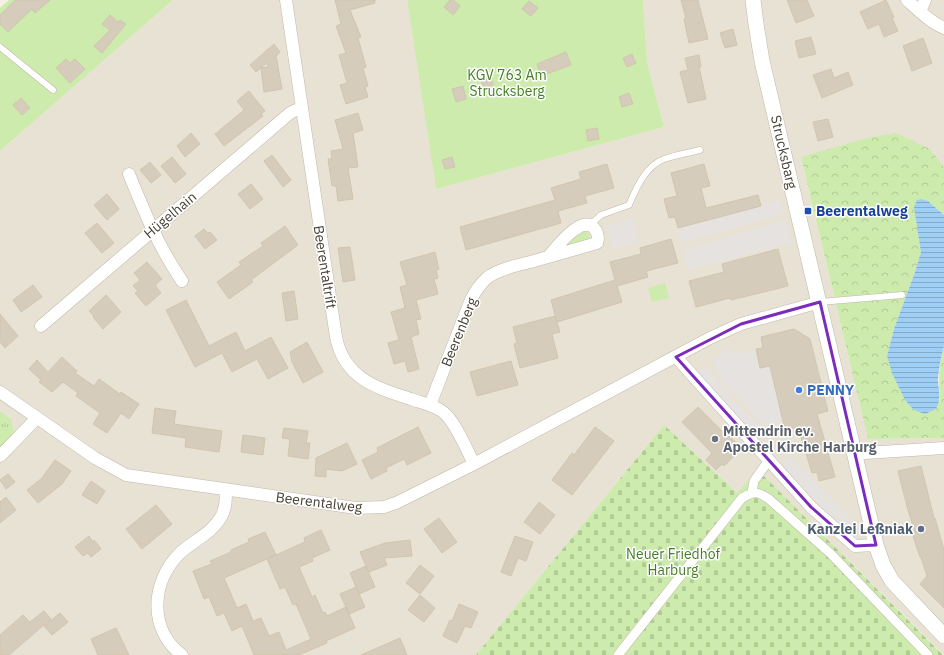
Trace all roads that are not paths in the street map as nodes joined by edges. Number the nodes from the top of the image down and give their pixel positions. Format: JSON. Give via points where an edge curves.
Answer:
{"nodes":[{"id":1,"x":286,"y":0,"type":"edge"},
{"id":2,"x":753,"y":0,"type":"edge"},
{"id":3,"x":907,"y":0,"type":"edge"},
{"id":4,"x":925,"y":0,"type":"edge"},
{"id":5,"x":920,"y":12,"type":"junction"},
{"id":6,"x":944,"y":28,"type":"edge"},
{"id":7,"x":0,"y":47,"type":"edge"},
{"id":8,"x":53,"y":90,"type":"dead end"},
{"id":9,"x":302,"y":110,"type":"junction"},
{"id":10,"x":700,"y":150,"type":"dead end"},
{"id":11,"x":129,"y":174,"type":"dead end"},
{"id":12,"x":590,"y":225,"type":"junction"},
{"id":13,"x":152,"y":230,"type":"junction"},
{"id":14,"x":548,"y":257,"type":"junction"},
{"id":15,"x":182,"y":281,"type":"dead end"},
{"id":16,"x":902,"y":295,"type":"dead end"},
{"id":17,"x":820,"y":302,"type":"junction"},
{"id":18,"x":41,"y":326,"type":"dead end"},
{"id":19,"x":676,"y":357,"type":"junction"},
{"id":20,"x":0,"y":392,"type":"edge"},
{"id":21,"x":430,"y":405,"type":"junction"},
{"id":22,"x":37,"y":418,"type":"junction"},
{"id":23,"x":944,"y":448,"type":"edge"},
{"id":24,"x":0,"y":456,"type":"edge"},
{"id":25,"x":854,"y":456,"type":"junction"},
{"id":26,"x":769,"y":460,"type":"junction"},
{"id":27,"x":474,"y":464,"type":"junction"},
{"id":28,"x":226,"y":490,"type":"junction"},
{"id":29,"x":752,"y":492,"type":"junction"},
{"id":30,"x":876,"y":546,"type":"junction"},
{"id":31,"x":944,"y":636,"type":"edge"},
{"id":32,"x":182,"y":655,"type":"edge"},
{"id":33,"x":618,"y":655,"type":"edge"},
{"id":34,"x":928,"y":655,"type":"edge"}],
"edges":[{"from":1,"to":9,"type":"street","name":"Beerentaltrift"},
{"from":2,"to":17,"type":"street","name":"Strucksbarg","via":[[762,61]]},
{"from":3,"to":5,"type":"street"},
{"from":4,"to":5,"type":"street"},
{"from":5,"to":6,"type":"street"},
{"from":7,"to":8,"type":"lane"},
{"from":9,"to":13,"type":"street","name":"Hügelhain","via":[[290,113]]},
{"from":9,"to":21,"type":"street","name":"Beerentaltrift","via":[[339,348],[354,373],[367,383]]},
{"from":10,"to":12,"type":"lane","via":[[657,163],[642,179],[629,205],[601,215]]},
{"from":11,"to":13,"type":"street"},
{"from":12,"to":14,"type":"street","via":[[583,225],[574,230]]},
{"from":12,"to":14,"type":"street","name":"Beerenberg","via":[[597,233],[597,243]]},
{"from":13,"to":15,"type":"street"},
{"from":13,"to":18,"type":"street","name":"Hügelhain"},
{"from":14,"to":21,"type":"street","name":"Beerenberg","via":[[498,271],[477,289]]},
{"from":16,"to":17,"type":"lane"},
{"from":17,"to":19,"type":"street","name":"Beerentalweg","via":[[741,324]]},
{"from":17,"to":25,"type":"street"},
{"from":19,"to":26,"type":"street"},
{"from":19,"to":27,"type":"street","name":"Beerentalweg"},
{"from":20,"to":22,"type":"street","name":"Beerentalweg"},
{"from":21,"to":27,"type":"street","name":"Beerentaltrift","via":[[449,418]]},
{"from":22,"to":24,"type":"street"},
{"from":22,"to":28,"type":"street","name":"Beerentalweg","via":[[94,458],[126,475]]},
{"from":23,"to":25,"type":"street"},
{"from":25,"to":30,"type":"street"},
{"from":26,"to":29,"type":"street","via":[[754,481]]},
{"from":26,"to":30,"type":"street","via":[[811,507],[855,546]]},
{"from":27,"to":28,"type":"street","name":"Beerentalweg","via":[[384,507],[356,508]]},
{"from":28,"to":32,"type":"street","via":[[221,517],[174,560],[166,571],[158,591],[157,609],[161,628],[170,643]]},
{"from":29,"to":33,"type":"street","via":[[742,498]]},
{"from":29,"to":34,"type":"street","via":[[768,499],[831,554]]},
{"from":30,"to":31,"type":"street","via":[[892,582]]}]}
